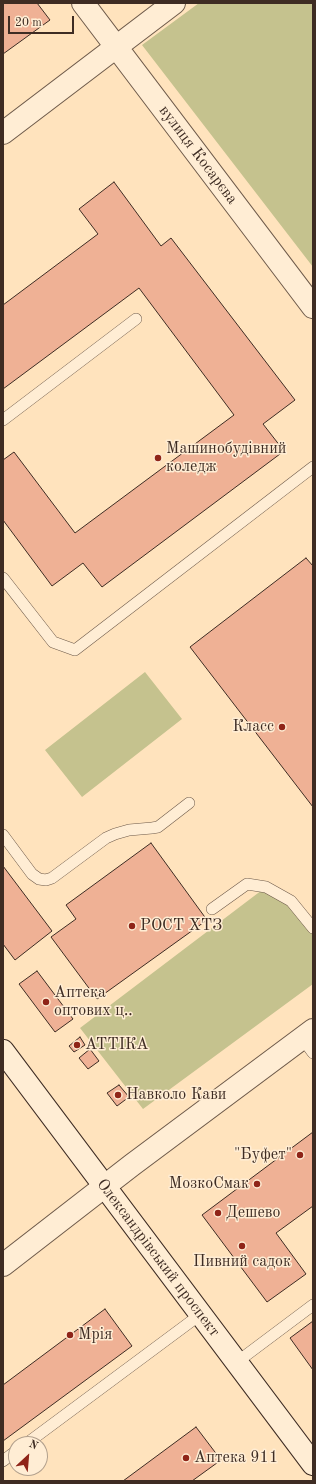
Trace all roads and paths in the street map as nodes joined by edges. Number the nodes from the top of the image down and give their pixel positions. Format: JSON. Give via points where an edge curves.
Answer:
{"nodes":[{"id":1,"x":83,"y":3,"type":"edge"},
{"id":2,"x":174,"y":3,"type":"edge"},
{"id":3,"x":116,"y":46,"type":"junction"},
{"id":4,"x":3,"y":133,"type":"edge"},
{"id":5,"x":313,"y":307,"type":"edge"},
{"id":6,"x":136,"y":320,"type":"dead end"},
{"id":7,"x":3,"y":420,"type":"edge"},
{"id":8,"x":313,"y":467,"type":"edge"},
{"id":9,"x":3,"y":578,"type":"edge"},
{"id":10,"x":189,"y":803,"type":"dead end"},
{"id":11,"x":3,"y":835,"type":"edge"},
{"id":12,"x":212,"y":909,"type":"dead end"},
{"id":13,"x":313,"y":928,"type":"edge"},
{"id":14,"x":309,"y":1040,"type":"edge"},
{"id":15,"x":3,"y":1051,"type":"edge"},
{"id":16,"x":105,"y":1188,"type":"junction"},
{"id":17,"x":3,"y":1265,"type":"edge"},
{"id":18,"x":313,"y":1305,"type":"edge"},
{"id":19,"x":201,"y":1314,"type":"junction"},
{"id":20,"x":237,"y":1362,"type":"junction"},
{"id":21,"x":37,"y":1436,"type":"edge"},
{"id":22,"x":313,"y":1464,"type":"edge"}],
"edges":[{"from":1,"to":3,"type":"street","name":"вулиця Косарєва"},
{"from":2,"to":3,"type":"street"},
{"from":3,"to":4,"type":"street"},
{"from":3,"to":5,"type":"street","name":"вулиця Косарєва"},
{"from":6,"to":7,"type":"lane"},
{"from":8,"to":9,"type":"lane","via":[[74,650],[53,642]]},
{"from":10,"to":11,"type":"lane","via":[[158,826],[129,830],[106,838],[46,880],[32,874]]},
{"from":12,"to":13,"type":"lane","via":[[247,884],[266,887],[291,901]]},
{"from":14,"to":16,"type":"street","via":[[138,1161]]},
{"from":15,"to":16,"type":"street","name":"Олександрівський проспект"},
{"from":16,"to":17,"type":"street"},
{"from":16,"to":19,"type":"street","name":"Олександрівський проспект"},
{"from":18,"to":20,"type":"lane"},
{"from":19,"to":20,"type":"street","name":"Олександрівський проспект"},
{"from":19,"to":21,"type":"lane"},
{"from":20,"to":22,"type":"street","name":"Олександрівський проспект"}]}
